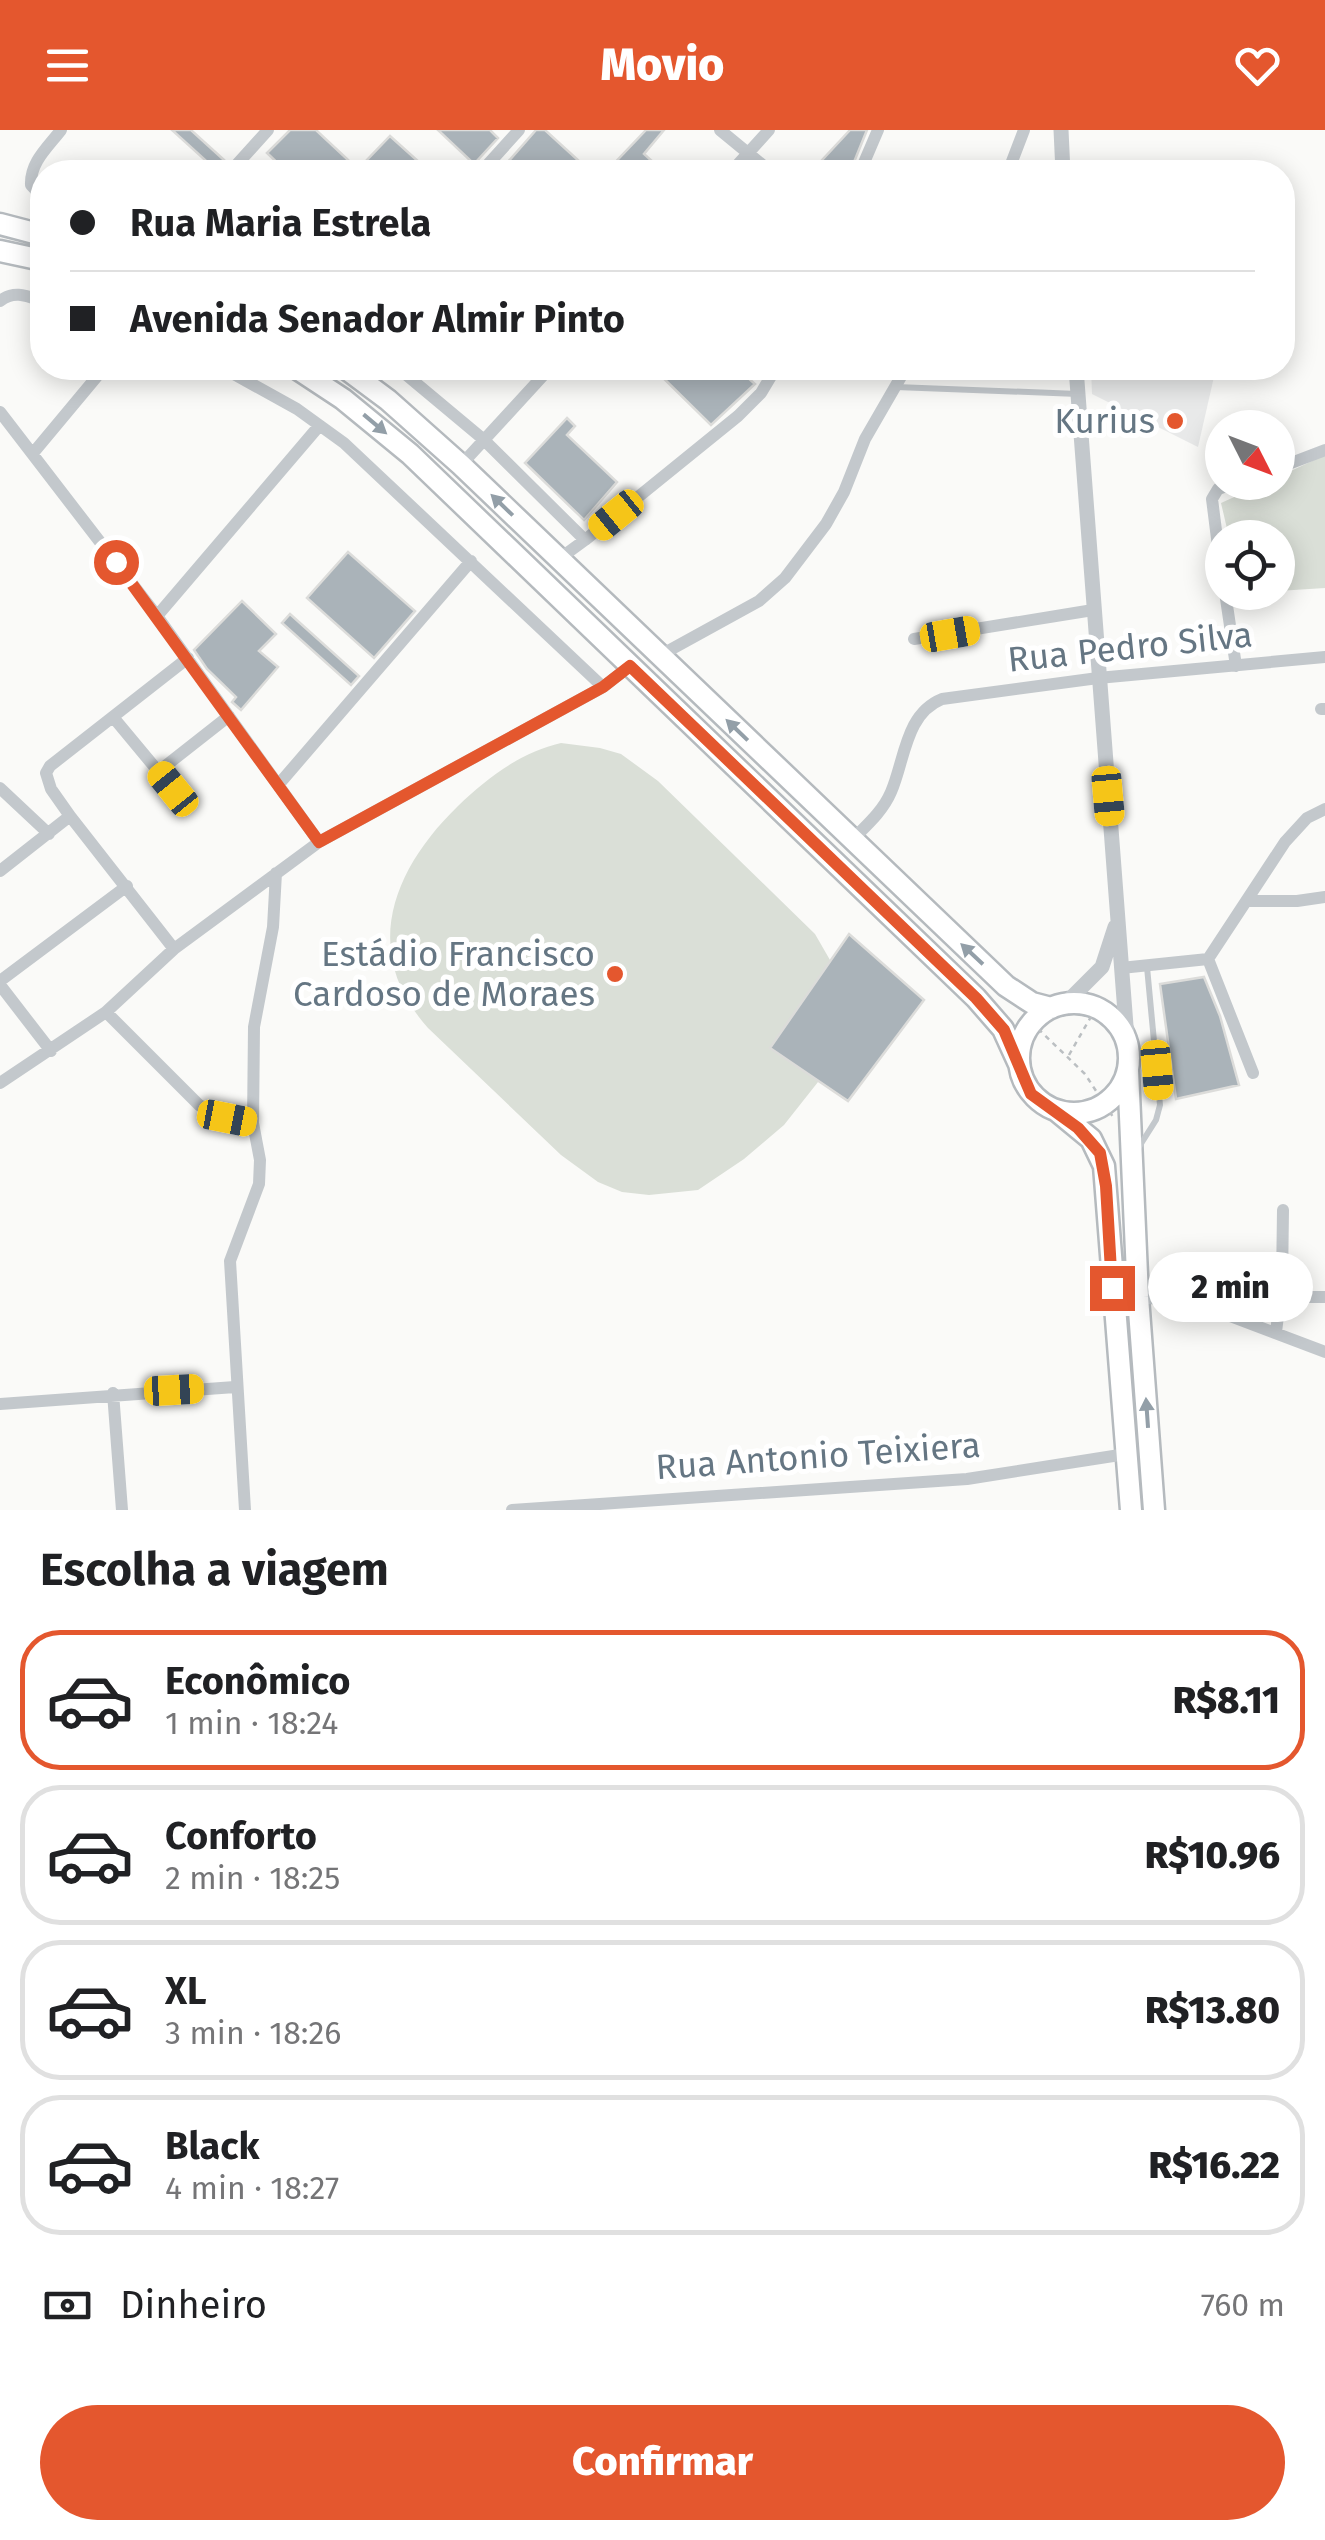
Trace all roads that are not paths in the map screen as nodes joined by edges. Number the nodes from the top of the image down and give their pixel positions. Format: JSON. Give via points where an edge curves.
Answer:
{"nodes":[{"id":1,"x":61,"y":130,"type":"edge"},
{"id":2,"x":268,"y":130,"type":"edge"},
{"id":3,"x":519,"y":130,"type":"edge"},
{"id":4,"x":720,"y":130,"type":"edge"},
{"id":5,"x":769,"y":130,"type":"edge"},
{"id":6,"x":878,"y":130,"type":"edge"},
{"id":7,"x":1024,"y":130,"type":"edge"},
{"id":8,"x":1060,"y":130,"type":"edge"},
{"id":9,"x":748,"y":154,"type":"junction"},
{"id":10,"x":38,"y":160,"type":"edge"},
{"id":11,"x":241,"y":160,"type":"edge"},
{"id":12,"x":491,"y":160,"type":"edge"},
{"id":13,"x":742,"y":160,"type":"edge"},
{"id":14,"x":756,"y":160,"type":"edge"},
{"id":15,"x":865,"y":160,"type":"edge"},
{"id":16,"x":1013,"y":160,"type":"edge"},
{"id":17,"x":1062,"y":160,"type":"edge"},
{"id":18,"x":0,"y":224,"type":"edge"},
{"id":19,"x":30,"y":232,"type":"edge"},
{"id":20,"x":0,"y":250,"type":"edge"},
{"id":21,"x":30,"y":257,"type":"edge"},
{"id":22,"x":30,"y":297,"type":"edge"},
{"id":23,"x":0,"y":301,"type":"edge"},
{"id":24,"x":94,"y":380,"type":"edge"},
{"id":25,"x":243,"y":380,"type":"edge"},
{"id":26,"x":314,"y":380,"type":"edge"},
{"id":27,"x":361,"y":380,"type":"edge"},
{"id":28,"x":412,"y":380,"type":"edge"},
{"id":29,"x":539,"y":380,"type":"edge"},
{"id":30,"x":769,"y":380,"type":"edge"},
{"id":31,"x":899,"y":380,"type":"edge"},
{"id":32,"x":1077,"y":380,"type":"edge"},
{"id":33,"x":895,"y":387,"type":"junction"},
{"id":34,"x":1078,"y":394,"type":"junction"},
{"id":35,"x":0,"y":412,"type":"edge"},
{"id":36,"x":320,"y":426,"type":"junction"},
{"id":37,"x":483,"y":439,"type":"junction"},
{"id":38,"x":1325,"y":450,"type":"edge"},
{"id":39,"x":34,"y":452,"type":"junction"},
{"id":40,"x":1295,"y":461,"type":"edge"},
{"id":41,"x":461,"y":466,"type":"junction"},
{"id":42,"x":586,"y":540,"type":"junction"},
{"id":43,"x":560,"y":560,"type":"junction"},
{"id":44,"x":471,"y":562,"type":"junction"},
{"id":45,"x":1094,"y":610,"type":"junction"},
{"id":46,"x":1228,"y":610,"type":"edge"},
{"id":47,"x":157,"y":616,"type":"junction"},
{"id":48,"x":914,"y":639,"type":"dead end"},
{"id":49,"x":659,"y":656,"type":"junction"},
{"id":50,"x":1325,"y":657,"type":"edge"},
{"id":51,"x":188,"y":658,"type":"junction"},
{"id":52,"x":630,"y":666,"type":"junction"},
{"id":53,"x":1236,"y":666,"type":"junction"},
{"id":54,"x":1098,"y":678,"type":"junction"},
{"id":55,"x":603,"y":687,"type":"junction"},
{"id":56,"x":229,"y":716,"type":"junction"},
{"id":57,"x":114,"y":717,"type":"junction"},
{"id":58,"x":159,"y":771,"type":"junction"},
{"id":59,"x":278,"y":784,"type":"junction"},
{"id":60,"x":0,"y":788,"type":"edge"},
{"id":61,"x":187,"y":806,"type":"dead end"},
{"id":62,"x":1325,"y":809,"type":"edge"},
{"id":63,"x":70,"y":816,"type":"junction"},
{"id":64,"x":49,"y":834,"type":"junction"},
{"id":65,"x":852,"y":840,"type":"junction"},
{"id":66,"x":319,"y":842,"type":"junction"},
{"id":67,"x":0,"y":871,"type":"edge"},
{"id":68,"x":276,"y":872,"type":"junction"},
{"id":69,"x":127,"y":886,"type":"junction"},
{"id":70,"x":1325,"y":897,"type":"edge"},
{"id":71,"x":1248,"y":900,"type":"junction"},
{"id":72,"x":1118,"y":914,"type":"junction"},
{"id":73,"x":174,"y":949,"type":"junction"},
{"id":74,"x":1208,"y":959,"type":"junction"},
{"id":75,"x":1147,"y":967,"type":"junction"},
{"id":76,"x":1121,"y":968,"type":"junction"},
{"id":77,"x":0,"y":983,"type":"edge"},
{"id":78,"x":1058,"y":1006,"type":"junction"},
{"id":79,"x":106,"y":1012,"type":"junction"},
{"id":80,"x":1127,"y":1039,"type":"junction"},
{"id":81,"x":51,"y":1051,"type":"junction"},
{"id":82,"x":1019,"y":1064,"type":"junction"},
{"id":83,"x":1128,"y":1071,"type":"junction"},
{"id":84,"x":1253,"y":1074,"type":"dead end"},
{"id":85,"x":0,"y":1082,"type":"edge"},
{"id":86,"x":1057,"y":1111,"type":"junction"},
{"id":87,"x":253,"y":1124,"type":"junction"},
{"id":88,"x":1131,"y":1160,"type":"junction"},
{"id":89,"x":1283,"y":1210,"type":"dead end"},
{"id":90,"x":1281,"y":1297,"type":"junction"},
{"id":91,"x":1325,"y":1297,"type":"edge"},
{"id":92,"x":1138,"y":1298,"type":"junction"},
{"id":93,"x":1276,"y":1332,"type":"junction"},
{"id":94,"x":1325,"y":1352,"type":"edge"},
{"id":95,"x":235,"y":1386,"type":"junction"},
{"id":96,"x":113,"y":1394,"type":"junction"},
{"id":97,"x":0,"y":1404,"type":"edge"},
{"id":98,"x":1126,"y":1454,"type":"junction"},
{"id":99,"x":649,"y":1504,"type":"edge"},
{"id":100,"x":667,"y":1504,"type":"edge"},
{"id":101,"x":122,"y":1510,"type":"edge"},
{"id":102,"x":246,"y":1510,"type":"edge"},
{"id":103,"x":512,"y":1510,"type":"edge"},
{"id":104,"x":1131,"y":1510,"type":"edge"},
{"id":105,"x":1154,"y":1510,"type":"edge"}],
"edges":[{"from":1,"to":10,"type":"street"},
{"from":2,"to":11,"type":"street"},
{"from":3,"to":12,"type":"street"},
{"from":4,"to":9,"type":"street"},
{"from":5,"to":9,"type":"street"},
{"from":6,"to":15,"type":"street"},
{"from":7,"to":16,"type":"street"},
{"from":8,"to":17,"type":"street"},
{"from":9,"to":13,"type":"street"},
{"from":9,"to":14,"type":"street"},
{"from":18,"to":19,"type":"main road"},
{"from":20,"to":21,"type":"main road"},
{"from":22,"to":23,"type":"street","via":[[10,294]]},
{"from":24,"to":39,"type":"street"},
{"from":25,"to":36,"type":"street"},
{"from":26,"to":52,"type":"main road","one_way":true,"via":[[410,454]]},
{"from":27,"to":41,"type":"main road"},
{"from":28,"to":37,"type":"street"},
{"from":29,"to":37,"type":"street"},
{"from":30,"to":42,"type":"street","via":[[738,416]]},
{"from":31,"to":33,"type":"street"},
{"from":32,"to":34,"type":"street"},
{"from":33,"to":34,"type":"lane"},
{"from":33,"to":49,"type":"street","via":[[826,524],[785,578],[731,618]]},
{"from":34,"to":45,"type":"street"},
{"from":35,"to":39,"type":"street"},
{"from":36,"to":44,"type":"street"},
{"from":36,"to":47,"type":"street"},
{"from":37,"to":41,"type":"street"},
{"from":37,"to":42,"type":"street"},
{"from":38,"to":40,"type":"street"},
{"from":39,"to":47,"type":"street"},
{"from":43,"to":41,"type":"main road","one_way":true},
{"from":42,"to":43,"type":"street"},
{"from":43,"to":49,"type":"main road"},
{"from":44,"to":55,"type":"street"},
{"from":44,"to":59,"type":"street"},
{"from":45,"to":48,"type":"street"},
{"from":45,"to":54,"type":"street"},
{"from":46,"to":53,"type":"street"},
{"from":47,"to":51,"type":"street"},
{"from":65,"to":49,"type":"main road","one_way":true},
{"from":50,"to":53,"type":"street","name":"Rua Pedro Silva"},
{"from":51,"to":56,"type":"street"},
{"from":51,"to":57,"type":"street"},
{"from":52,"to":55,"type":"street"},
{"from":52,"to":82,"type":"main road","via":[[976,998],[1004,1030]]},
{"from":53,"to":54,"type":"street","name":"Rua Pedro Silva"},
{"from":54,"to":65,"type":"street","name":"Rua Pedro Silva","via":[[942,699],[926,708],[890,793]]},
{"from":54,"to":72,"type":"street"},
{"from":55,"to":66,"type":"street"},
{"from":56,"to":58,"type":"street"},
{"from":56,"to":59,"type":"street"},
{"from":57,"to":58,"type":"street"},
{"from":57,"to":63,"type":"street","via":[[50,766],[47,780]]},
{"from":58,"to":61,"type":"street"},
{"from":59,"to":66,"type":"street"},
{"from":60,"to":64,"type":"street"},
{"from":62,"to":71,"type":"street","via":[[1296,828]]},
{"from":63,"to":64,"type":"street"},
{"from":63,"to":69,"type":"street"},
{"from":64,"to":67,"type":"street"},
{"from":78,"to":65,"type":"main road","one_way":true,"via":[[1032,1002],[1006,986]]},
{"from":66,"to":68,"type":"street"},
{"from":68,"to":73,"type":"street"},
{"from":68,"to":87,"type":"street","via":[[254,1027]]},
{"from":69,"to":73,"type":"street"},
{"from":69,"to":77,"type":"street"},
{"from":70,"to":71,"type":"street"},
{"from":71,"to":74,"type":"street"},
{"from":72,"to":76,"type":"street"},
{"from":72,"to":78,"type":"street","via":[[1102,966]]},
{"from":73,"to":79,"type":"street"},
{"from":74,"to":75,"type":"street"},
{"from":74,"to":84,"type":"street"},
{"from":75,"to":76,"type":"street"},
{"from":75,"to":88,"type":"lane","via":[[1160,1105]]},
{"from":76,"to":80,"type":"street"},
{"from":77,"to":81,"type":"street"},
{"from":78,"to":80,"type":"main road","via":[[1096,1008]]},
{"from":78,"to":82,"type":"main road","via":[[1032,1023]]},
{"from":79,"to":81,"type":"street"},
{"from":79,"to":87,"type":"street","via":[[199,1105]]},
{"from":80,"to":83,"type":"main road"},
{"from":81,"to":85,"type":"street"},
{"from":82,"to":86,"type":"main road","via":[[1031,1094]]},
{"from":83,"to":86,"type":"main road","via":[[1106,1102],[1086,1113]]},
{"from":83,"to":88,"type":"main road"},
{"from":86,"to":98,"type":"main road","via":[[1090,1139],[1104,1166]]},
{"from":87,"to":95,"type":"street","via":[[258,1184],[230,1261]]},
{"from":88,"to":92,"type":"main road"},
{"from":89,"to":90,"type":"street"},
{"from":90,"to":91,"type":"street"},
{"from":90,"to":93,"type":"street"},
{"from":92,"to":93,"type":"street","via":[[1193,1302]]},
{"from":105,"to":92,"type":"main road","one_way":true},
{"from":93,"to":94,"type":"street"},
{"from":95,"to":96,"type":"street"},
{"from":95,"to":102,"type":"street"},
{"from":96,"to":97,"type":"street"},
{"from":96,"to":101,"type":"street"},
{"from":98,"to":100,"type":"street","name":"Rua Antonio Teixiera","via":[[967,1479]]},
{"from":98,"to":104,"type":"main road"},
{"from":99,"to":100,"type":"street","name":"Rua Antonio Teixiera"},
{"from":99,"to":103,"type":"street","name":"Rua Antonio Teixiera"}]}
